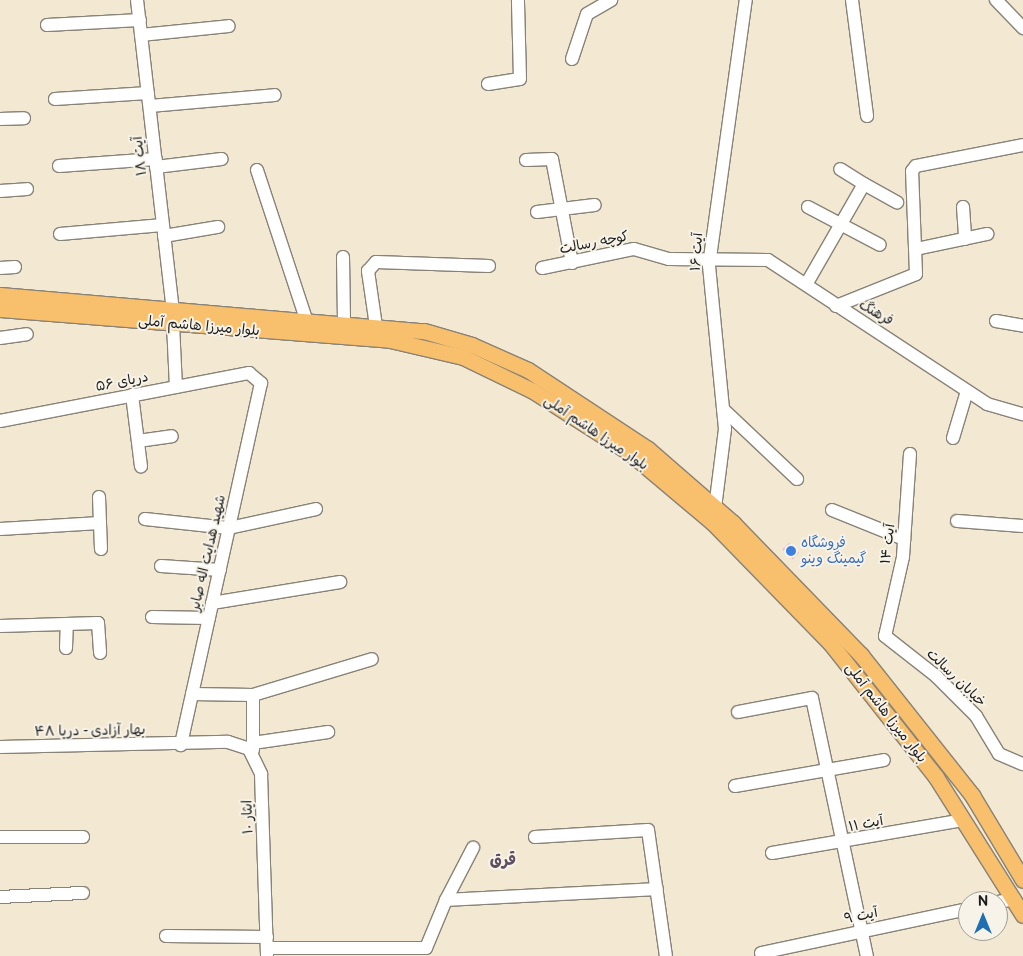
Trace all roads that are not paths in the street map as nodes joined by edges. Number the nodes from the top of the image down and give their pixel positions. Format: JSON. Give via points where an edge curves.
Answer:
{"nodes":[{"id":1,"x":137,"y":0,"type":"edge"},
{"id":2,"x":518,"y":0,"type":"edge"},
{"id":3,"x":612,"y":0,"type":"edge"},
{"id":4,"x":746,"y":0,"type":"edge"},
{"id":5,"x":852,"y":0,"type":"edge"},
{"id":6,"x":996,"y":0,"type":"edge"},
{"id":7,"x":140,"y":20,"type":"junction"},
{"id":8,"x":46,"y":25,"type":"dead end"},
{"id":9,"x":229,"y":26,"type":"dead end"},
{"id":10,"x":1023,"y":28,"type":"edge"},
{"id":11,"x":142,"y":35,"type":"junction"},
{"id":12,"x":572,"y":59,"type":"dead end"},
{"id":13,"x":488,"y":84,"type":"dead end"},
{"id":14,"x":148,"y":93,"type":"junction"},
{"id":15,"x":275,"y":95,"type":"dead end"},
{"id":16,"x":55,"y":99,"type":"dead end"},
{"id":17,"x":150,"y":106,"type":"junction"},
{"id":18,"x":867,"y":116,"type":"dead end"},
{"id":19,"x":24,"y":118,"type":"dead end"},
{"id":20,"x":0,"y":119,"type":"edge"},
{"id":21,"x":1023,"y":144,"type":"edge"},
{"id":22,"x":222,"y":159,"type":"dead end"},
{"id":23,"x":526,"y":160,"type":"dead end"},
{"id":24,"x":156,"y":163,"type":"junction"},
{"id":25,"x":59,"y":166,"type":"dead end"},
{"id":26,"x":840,"y":169,"type":"dead end"},
{"id":27,"x":257,"y":170,"type":"dead end"},
{"id":28,"x":864,"y":184,"type":"junction"},
{"id":29,"x":27,"y":189,"type":"dead end"},
{"id":30,"x":0,"y":191,"type":"edge"},
{"id":31,"x":897,"y":202,"type":"dead end"},
{"id":32,"x":595,"y":205,"type":"dead end"},
{"id":33,"x":808,"y":206,"type":"dead end"},
{"id":34,"x":963,"y":207,"type":"dead end"},
{"id":35,"x":562,"y":209,"type":"junction"},
{"id":36,"x":536,"y":212,"type":"dead end"},
{"id":37,"x":841,"y":223,"type":"junction"},
{"id":38,"x":218,"y":228,"type":"dead end"},
{"id":39,"x":164,"y":231,"type":"junction"},
{"id":40,"x":60,"y":234,"type":"dead end"},
{"id":41,"x":987,"y":234,"type":"dead end"},
{"id":42,"x":965,"y":238,"type":"junction"},
{"id":43,"x":880,"y":245,"type":"dead end"},
{"id":44,"x":916,"y":249,"type":"junction"},
{"id":45,"x":343,"y":257,"type":"dead end"},
{"id":46,"x":710,"y":259,"type":"junction"},
{"id":47,"x":572,"y":263,"type":"junction"},
{"id":48,"x":489,"y":266,"type":"dead end"},
{"id":49,"x":15,"y":267,"type":"dead end"},
{"id":50,"x":0,"y":268,"type":"edge"},
{"id":51,"x":542,"y":268,"type":"dead end"},
{"id":52,"x":807,"y":283,"type":"junction"},
{"id":53,"x":0,"y":295,"type":"edge"},
{"id":54,"x":836,"y":306,"type":"junction"},
{"id":55,"x":0,"y":309,"type":"edge"},
{"id":56,"x":173,"y":316,"type":"junction"},
{"id":57,"x":306,"y":320,"type":"junction"},
{"id":58,"x":996,"y":321,"type":"dead end"},
{"id":59,"x":344,"y":322,"type":"junction"},
{"id":60,"x":285,"y":325,"type":"junction"},
{"id":61,"x":376,"y":326,"type":"junction"},
{"id":62,"x":1023,"y":326,"type":"edge"},
{"id":63,"x":27,"y":334,"type":"dead end"},
{"id":64,"x":0,"y":338,"type":"edge"},
{"id":65,"x":249,"y":373,"type":"joint"},
{"id":66,"x":176,"y":387,"type":"junction"},
{"id":67,"x":966,"y":391,"type":"junction"},
{"id":68,"x":132,"y":396,"type":"junction"},
{"id":69,"x":723,"y":409,"type":"junction"},
{"id":70,"x":1023,"y":414,"type":"edge"},
{"id":71,"x":0,"y":421,"type":"edge"},
{"id":72,"x":172,"y":436,"type":"dead end"},
{"id":73,"x":953,"y":438,"type":"dead end"},
{"id":74,"x":138,"y":441,"type":"junction"},
{"id":75,"x":910,"y":454,"type":"dead end"},
{"id":76,"x":141,"y":466,"type":"dead end"},
{"id":77,"x":797,"y":478,"type":"dead end"},
{"id":78,"x":99,"y":497,"type":"dead end"},
{"id":79,"x":715,"y":508,"type":"junction"},
{"id":80,"x":316,"y":509,"type":"dead end"},
{"id":81,"x":832,"y":510,"type":"dead end"},
{"id":82,"x":145,"y":519,"type":"dead end"},
{"id":83,"x":957,"y":521,"type":"dead end"},
{"id":84,"x":100,"y":523,"type":"junction"},
{"id":85,"x":1023,"y":526,"type":"edge"},
{"id":86,"x":229,"y":528,"type":"junction"},
{"id":87,"x":0,"y":529,"type":"edge"},
{"id":88,"x":904,"y":539,"type":"junction"},
{"id":89,"x":101,"y":549,"type":"dead end"},
{"id":90,"x":161,"y":566,"type":"dead end"},
{"id":91,"x":220,"y":570,"type":"junction"},
{"id":92,"x":776,"y":577,"type":"junction"},
{"id":93,"x":340,"y":582,"type":"dead end"},
{"id":94,"x":212,"y":603,"type":"junction"},
{"id":95,"x":152,"y":617,"type":"dead end"},
{"id":96,"x":209,"y":618,"type":"junction"},
{"id":97,"x":67,"y":624,"type":"junction"},
{"id":98,"x":0,"y":626,"type":"edge"},
{"id":99,"x":885,"y":636,"type":"joint"},
{"id":100,"x":66,"y":648,"type":"dead end"},
{"id":101,"x":100,"y":653,"type":"dead end"},
{"id":102,"x":372,"y":659,"type":"dead end"},
{"id":103,"x":192,"y":694,"type":"junction"},
{"id":104,"x":253,"y":695,"type":"junction"},
{"id":105,"x":738,"y":712,"type":"dead end"},
{"id":106,"x":328,"y":732,"type":"dead end"},
{"id":107,"x":181,"y":745,"type":"junction"},
{"id":108,"x":0,"y":747,"type":"edge"},
{"id":109,"x":253,"y":748,"type":"junction"},
{"id":110,"x":884,"y":760,"type":"dead end"},
{"id":111,"x":1023,"y":764,"type":"edge"},
{"id":112,"x":827,"y":771,"type":"junction"},
{"id":113,"x":735,"y":786,"type":"dead end"},
{"id":114,"x":964,"y":820,"type":"junction"},
{"id":115,"x":0,"y":837,"type":"edge"},
{"id":116,"x":83,"y":837,"type":"dead end"},
{"id":117,"x":535,"y":837,"type":"dead end"},
{"id":118,"x":843,"y":843,"type":"junction"},
{"id":119,"x":473,"y":848,"type":"dead end"},
{"id":120,"x":772,"y":854,"type":"dead end"},
{"id":121,"x":1023,"y":880,"type":"edge"},
{"id":122,"x":657,"y":889,"type":"junction"},
{"id":123,"x":83,"y":893,"type":"dead end"},
{"id":124,"x":0,"y":897,"type":"edge"},
{"id":125,"x":1015,"y":899,"type":"junction"},
{"id":126,"x":446,"y":900,"type":"junction"},
{"id":127,"x":1008,"y":900,"type":"edge"},
{"id":128,"x":958,"y":911,"type":"edge"},
{"id":129,"x":1023,"y":915,"type":"edge"},
{"id":130,"x":862,"y":932,"type":"junction"},
{"id":131,"x":166,"y":936,"type":"dead end"},
{"id":132,"x":267,"y":947,"type":"edge"},
{"id":133,"x":761,"y":953,"type":"dead end"},
{"id":134,"x":666,"y":956,"type":"edge"},
{"id":135,"x":867,"y":956,"type":"edge"}],
"edges":[{"from":1,"to":7,"type":"street","name":"آیت ۱۸"},
{"from":2,"to":13,"type":"street","via":[[520,79]]},
{"from":3,"to":12,"type":"street","via":[[587,14]]},
{"from":4,"to":46,"type":"street","name":"آیت ۱۶"},
{"from":5,"to":18,"type":"street"},
{"from":6,"to":10,"type":"street"},
{"from":7,"to":8,"type":"street"},
{"from":7,"to":11,"type":"street","name":"آیت ۱۸"},
{"from":9,"to":11,"type":"street"},
{"from":11,"to":14,"type":"street","name":"آیت ۱۸"},
{"from":14,"to":16,"type":"street"},
{"from":14,"to":17,"type":"street","name":"آیت ۱۸"},
{"from":15,"to":17,"type":"street"},
{"from":17,"to":24,"type":"street","name":"آیت ۱۸"},
{"from":19,"to":20,"type":"street"},
{"from":21,"to":44,"type":"street","via":[[916,166],[912,171]]},
{"from":22,"to":24,"type":"street"},
{"from":23,"to":35,"type":"street","via":[[552,159]]},
{"from":24,"to":25,"type":"street"},
{"from":24,"to":39,"type":"street","name":"آیت ۱۸"},
{"from":26,"to":28,"type":"street"},
{"from":27,"to":57,"type":"street"},
{"from":28,"to":31,"type":"street"},
{"from":28,"to":37,"type":"street"},
{"from":29,"to":30,"type":"street"},
{"from":32,"to":35,"type":"street"},
{"from":33,"to":37,"type":"street"},
{"from":34,"to":42,"type":"street"},
{"from":35,"to":36,"type":"street"},
{"from":35,"to":47,"type":"street"},
{"from":37,"to":43,"type":"street"},
{"from":37,"to":52,"type":"street"},
{"from":38,"to":39,"type":"street"},
{"from":39,"to":40,"type":"street"},
{"from":39,"to":56,"type":"street","name":"آیت ۱۸"},
{"from":41,"to":42,"type":"street"},
{"from":42,"to":44,"type":"street"},
{"from":44,"to":54,"type":"street","via":[[916,274]]},
{"from":45,"to":59,"type":"street"},
{"from":46,"to":47,"type":"street","name":"کوچه رسالت","via":[[669,259],[634,250]]},
{"from":46,"to":52,"type":"street","name":"فرهنگ","via":[[768,260]]},
{"from":46,"to":69,"type":"street","name":"آیت ۱۶"},
{"from":47,"to":51,"type":"street","name":"کوچه رسالت"},
{"from":48,"to":61,"type":"street","via":[[376,262],[368,272]]},
{"from":49,"to":50,"type":"street"},
{"from":52,"to":54,"type":"street","name":"فرهنگ"},
{"from":53,"to":56,"type":"main road","name":"بلوار میرزا هاشم آملی"},
{"from":54,"to":67,"type":"street","name":"فرهنگ"},
{"from":55,"to":56,"type":"main road","name":"بلوار میرزا هاشم آملی"},
{"from":56,"to":60,"type":"main road","name":"بلوار میرزا هاشم آملی"},
{"from":56,"to":66,"type":"street","name":"آیت ۱۸"},
{"from":57,"to":59,"type":"main road","name":"بلوار میرزا هاشم آملی"},
{"from":57,"to":60,"type":"main road","name":"بلوار میرزا هاشم آملی"},
{"from":58,"to":62,"type":"street"},
{"from":59,"to":61,"type":"main road","name":"بلوار میرزا هاشم آملی"},
{"from":60,"to":92,"type":"main road","name":"بلوار میرزا هاشم آملی","via":[[390,340],[463,357],[533,391],[630,453]]},
{"from":61,"to":79,"type":"main road","name":"بلوار میرزا هاشم آملی","via":[[424,331],[472,345],[528,370],[648,449]]},
{"from":63,"to":64,"type":"street"},
{"from":65,"to":66,"type":"street","name":"دریای ۵۶"},
{"from":65,"to":86,"type":"street","name":"شهید هدایت اله صابر","via":[[261,383]]},
{"from":66,"to":68,"type":"street","name":"دریای ۵۶"},
{"from":67,"to":70,"type":"street","name":"فرهنگ","via":[[987,404]]},
{"from":67,"to":73,"type":"street"},
{"from":68,"to":71,"type":"street","name":"دریای ۵۶"},
{"from":68,"to":74,"type":"street"},
{"from":69,"to":77,"type":"street"},
{"from":69,"to":79,"type":"street","name":"آیت ۱۶"},
{"from":72,"to":74,"type":"street"},
{"from":74,"to":76,"type":"street"},
{"from":75,"to":88,"type":"street","name":"آيت ۱۴"},
{"from":78,"to":84,"type":"street"},
{"from":79,"to":92,"type":"main road","name":"بلوار میرزا هاشم آملی"},
{"from":80,"to":86,"type":"street"},
{"from":81,"to":88,"type":"street"},
{"from":82,"to":86,"type":"street"},
{"from":83,"to":85,"type":"street"},
{"from":84,"to":87,"type":"street"},
{"from":84,"to":89,"type":"street"},
{"from":86,"to":91,"type":"street","name":"شهید هدایت اله صابر"},
{"from":88,"to":99,"type":"street","name":"آيت ۱۴"},
{"from":90,"to":91,"type":"street"},
{"from":91,"to":94,"type":"street","name":"شهید هدایت اله صابر"},
{"from":92,"to":114,"type":"main road","name":"بلوار میرزا هاشم آملی","via":[[831,644]]},
{"from":92,"to":121,"type":"main road","name":"بلوار میرزا هاشم آملی","via":[[861,655],[960,780]]},
{"from":93,"to":94,"type":"street"},
{"from":94,"to":96,"type":"street","name":"شهید هدایت اله صابر"},
{"from":95,"to":96,"type":"street"},
{"from":96,"to":103,"type":"street","name":"شهید هدایت اله صابر"},
{"from":97,"to":98,"type":"street"},
{"from":97,"to":100,"type":"street"},
{"from":97,"to":101,"type":"street","via":[[98,623]]},
{"from":99,"to":111,"type":"street","name":"خیابان رسالت","via":[[936,676],[976,716],[999,754]]},
{"from":102,"to":104,"type":"street"},
{"from":103,"to":104,"type":"street"},
{"from":103,"to":107,"type":"street","name":"شهید هدایت اله صابر"},
{"from":104,"to":109,"type":"street","name":"ایثار ۱۰"},
{"from":105,"to":112,"type":"street","via":[[812,698]]},
{"from":106,"to":109,"type":"street"},
{"from":107,"to":108,"type":"street","name":"بهار آزادی - دریا ۴۸"},
{"from":107,"to":109,"type":"street","via":[[228,742]]},
{"from":109,"to":132,"type":"street","name":"ایثار ۱۰","via":[[261,774]]},
{"from":110,"to":112,"type":"street"},
{"from":112,"to":113,"type":"street"},
{"from":112,"to":118,"type":"street"},
{"from":114,"to":118,"type":"street","name":"آیت ۱۱"},
{"from":114,"to":125,"type":"main road","name":"بلوار میرزا هاشم آملی"},
{"from":115,"to":116,"type":"street"},
{"from":117,"to":122,"type":"street","via":[[648,830]]},
{"from":118,"to":120,"type":"street","name":"آیت ۱۱"},
{"from":118,"to":130,"type":"street"},
{"from":119,"to":126,"type":"street"},
{"from":122,"to":126,"type":"street"},
{"from":122,"to":134,"type":"street"},
{"from":123,"to":124,"type":"street"},
{"from":125,"to":127,"type":"street"},
{"from":125,"to":129,"type":"main road","name":"بلوار میرزا هاشم آملی"},
{"from":126,"to":132,"type":"street","via":[[426,948]]},
{"from":128,"to":130,"type":"street","name":"آیت ۹"},
{"from":130,"to":133,"type":"street","name":"آیت ۹"},
{"from":130,"to":135,"type":"street"},
{"from":131,"to":132,"type":"street"}]}
